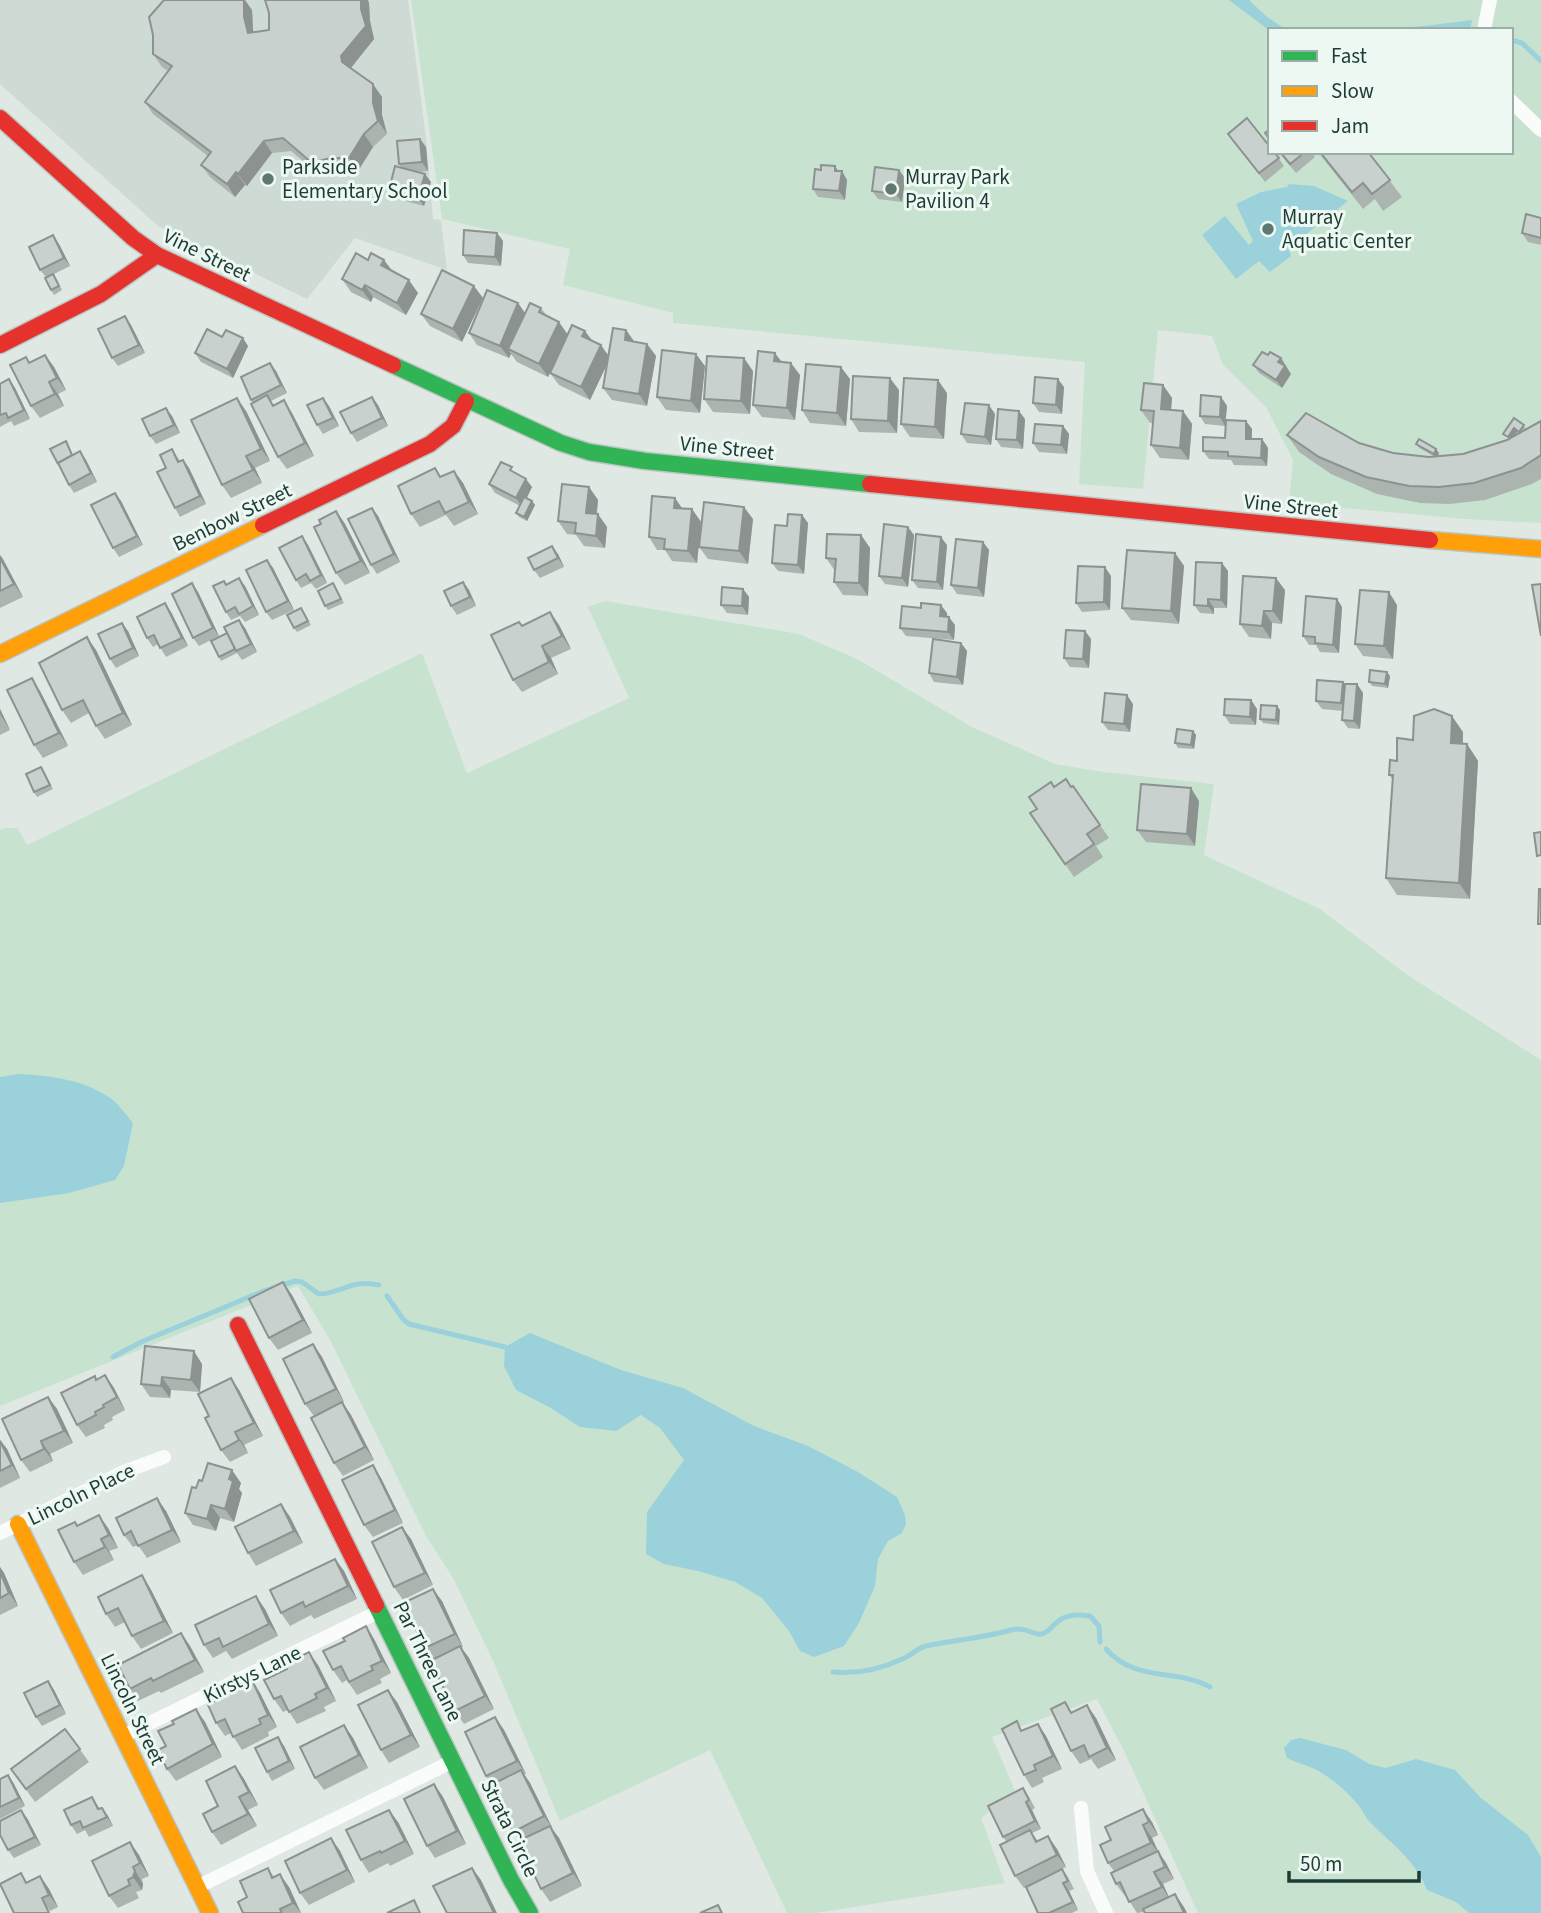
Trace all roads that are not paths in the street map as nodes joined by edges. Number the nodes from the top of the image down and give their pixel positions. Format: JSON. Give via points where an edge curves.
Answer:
{"nodes":[{"id":1,"x":1490,"y":0,"type":"edge"},
{"id":2,"x":1485,"y":24,"type":"edge"},
{"id":3,"x":1513,"y":103,"type":"edge"},
{"id":4,"x":0,"y":118,"type":"edge"},
{"id":5,"x":1541,"y":130,"type":"edge"},
{"id":6,"x":157,"y":256,"type":"junction"},
{"id":7,"x":0,"y":345,"type":"edge"},
{"id":8,"x":466,"y":401,"type":"junction"},
{"id":9,"x":1541,"y":549,"type":"edge"},
{"id":10,"x":0,"y":653,"type":"edge"},
{"id":11,"x":238,"y":1325,"type":"dead end"},
{"id":12,"x":163,"y":1457,"type":"dead end"},
{"id":13,"x":18,"y":1524,"type":"junction"},
{"id":14,"x":0,"y":1533,"type":"edge"},
{"id":15,"x":380,"y":1611,"type":"junction"},
{"id":16,"x":123,"y":1736,"type":"junction"},
{"id":17,"x":453,"y":1761,"type":"junction"},
{"id":18,"x":1081,"y":1808,"type":"dead end"},
{"id":19,"x":197,"y":1887,"type":"junction"},
{"id":20,"x":210,"y":1913,"type":"edge"},
{"id":21,"x":530,"y":1913,"type":"edge"},
{"id":22,"x":1106,"y":1913,"type":"edge"}],
"edges":[{"from":1,"to":2,"type":"street"},
{"from":3,"to":5,"type":"street"},
{"from":4,"to":6,"type":"street","name":"Vine Street"},
{"from":6,"to":7,"type":"street","via":[[97,298]]},
{"from":6,"to":8,"type":"street","name":"Vine Street"},
{"from":8,"to":9,"type":"street","name":"Vine Street","via":[[561,443],[645,461]]},
{"from":8,"to":10,"type":"street","name":"Benbow Street","via":[[453,426],[430,444]]},
{"from":11,"to":15,"type":"street","name":"Par Three Lane"},
{"from":12,"to":13,"type":"street","name":"Lincoln Place"},
{"from":13,"to":14,"type":"street","name":"Lincoln Place"},
{"from":13,"to":16,"type":"street","name":"Lincoln Street"},
{"from":15,"to":16,"type":"street","name":"Kirstys Lane"},
{"from":15,"to":17,"type":"street","name":"Par Three Lane"},
{"from":16,"to":19,"type":"street","name":"Lincoln Street"},
{"from":17,"to":19,"type":"street"},
{"from":17,"to":21,"type":"street","name":"Strata Circle"},
{"from":18,"to":22,"type":"street","via":[[1087,1871]]},
{"from":19,"to":20,"type":"street","name":"Lincoln Street"}]}
